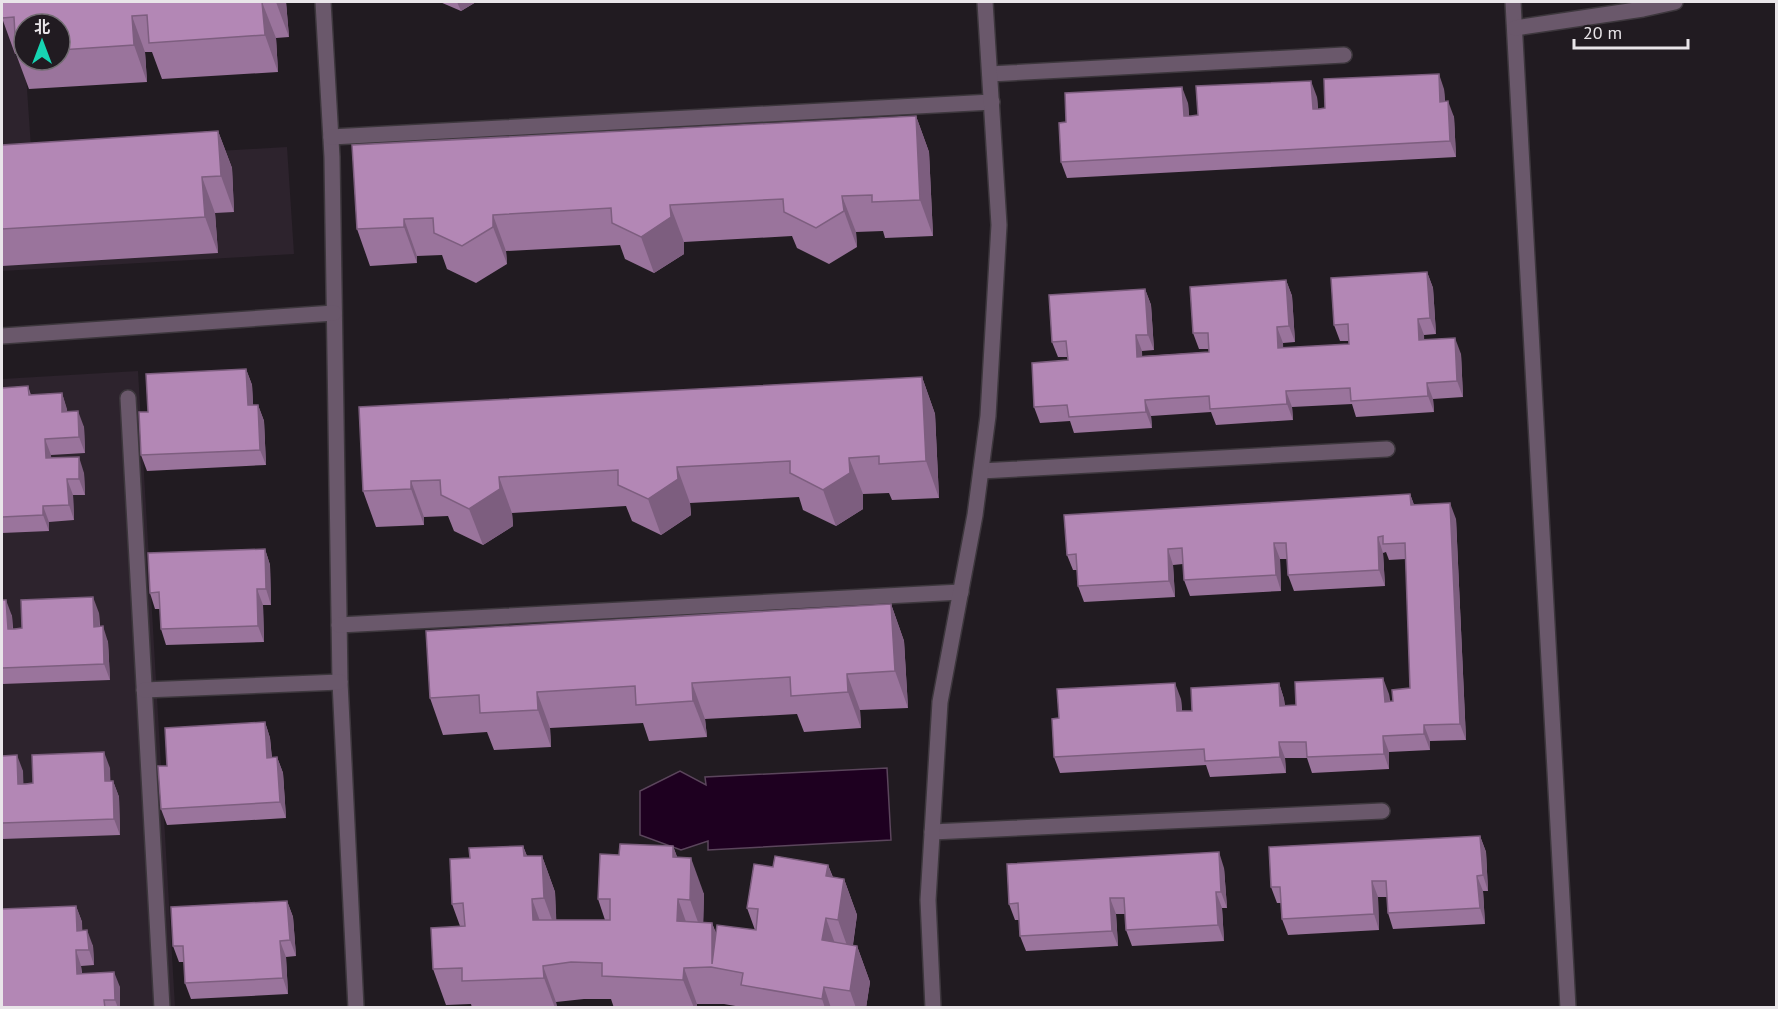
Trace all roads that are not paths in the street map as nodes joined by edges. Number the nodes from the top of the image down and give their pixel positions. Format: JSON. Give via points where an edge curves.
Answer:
{"nodes":[{"id":1,"x":323,"y":2,"type":"edge"},
{"id":2,"x":986,"y":2,"type":"edge"},
{"id":3,"x":1513,"y":2,"type":"edge"},
{"id":4,"x":1676,"y":2,"type":"edge"},
{"id":5,"x":1515,"y":28,"type":"junction"},
{"id":6,"x":1344,"y":55,"type":"dead end"},
{"id":7,"x":990,"y":74,"type":"junction"},
{"id":8,"x":992,"y":102,"type":"junction"},
{"id":9,"x":331,"y":138,"type":"junction"},
{"id":10,"x":334,"y":313,"type":"junction"},
{"id":11,"x":2,"y":336,"type":"edge"},
{"id":12,"x":128,"y":399,"type":"dead end"},
{"id":13,"x":1387,"y":449,"type":"dead end"},
{"id":14,"x":981,"y":471,"type":"junction"},
{"id":15,"x":961,"y":592,"type":"junction"},
{"id":16,"x":339,"y":625,"type":"junction"},
{"id":17,"x":340,"y":682,"type":"junction"},
{"id":18,"x":144,"y":690,"type":"junction"},
{"id":19,"x":1382,"y":811,"type":"dead end"},
{"id":20,"x":932,"y":832,"type":"junction"},
{"id":21,"x":162,"y":1008,"type":"edge"},
{"id":22,"x":356,"y":1008,"type":"edge"},
{"id":23,"x":933,"y":1008,"type":"edge"},
{"id":24,"x":1568,"y":1008,"type":"edge"}],
"edges":[{"from":1,"to":9,"type":"street"},
{"from":2,"to":7,"type":"street"},
{"from":3,"to":5,"type":"street"},
{"from":4,"to":5,"type":"street"},
{"from":5,"to":24,"type":"street"},
{"from":6,"to":7,"type":"street"},
{"from":7,"to":8,"type":"street"},
{"from":8,"to":9,"type":"street"},
{"from":8,"to":14,"type":"street","via":[[999,225]]},
{"from":9,"to":10,"type":"street"},
{"from":10,"to":11,"type":"street"},
{"from":10,"to":16,"type":"street"},
{"from":12,"to":18,"type":"street"},
{"from":13,"to":14,"type":"street"},
{"from":14,"to":15,"type":"street"},
{"from":15,"to":16,"type":"street"},
{"from":15,"to":20,"type":"street","via":[[940,702]]},
{"from":16,"to":17,"type":"street"},
{"from":17,"to":18,"type":"street"},
{"from":17,"to":22,"type":"street"},
{"from":18,"to":21,"type":"street"},
{"from":19,"to":20,"type":"street"},
{"from":20,"to":23,"type":"street","via":[[928,900]]}]}
